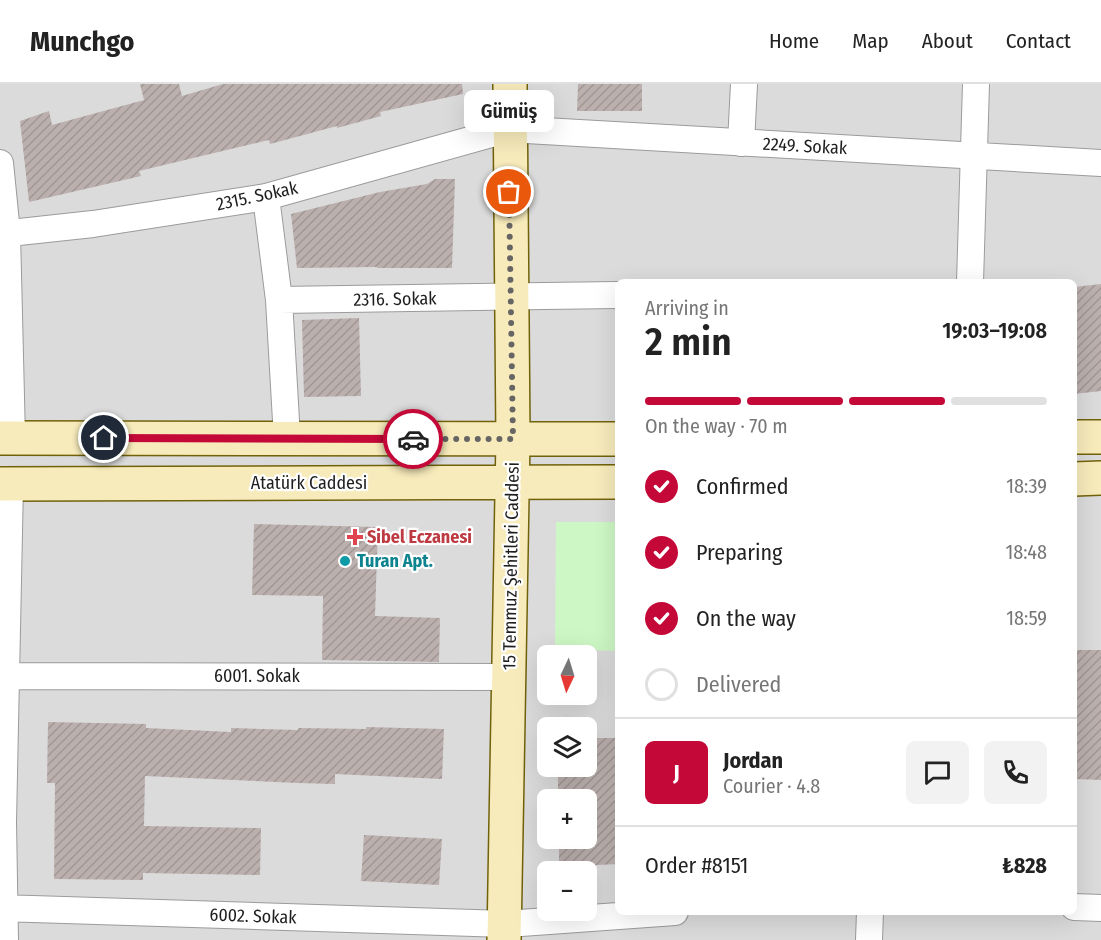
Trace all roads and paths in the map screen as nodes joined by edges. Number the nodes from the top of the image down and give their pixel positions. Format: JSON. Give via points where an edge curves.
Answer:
{"nodes":[{"id":1,"x":510,"y":84,"type":"edge"},
{"id":2,"x":744,"y":84,"type":"edge"},
{"id":3,"x":976,"y":84,"type":"edge"},
{"id":4,"x":509,"y":129,"type":"junction"},
{"id":5,"x":741,"y":143,"type":"junction"},
{"id":6,"x":975,"y":156,"type":"junction"},
{"id":7,"x":0,"y":163,"type":"edge"},
{"id":8,"x":1101,"y":163,"type":"edge"},
{"id":9,"x":266,"y":197,"type":"junction"},
{"id":10,"x":3,"y":234,"type":"edge"},
{"id":11,"x":969,"y":279,"type":"edge"},
{"id":12,"x":615,"y":295,"type":"edge"},
{"id":13,"x":510,"y":298,"type":"junction"},
{"id":14,"x":279,"y":300,"type":"junction"},
{"id":15,"x":1077,"y":437,"type":"edge"},
{"id":16,"x":1101,"y":437,"type":"edge"},
{"id":17,"x":6,"y":438,"type":"edge"},
{"id":18,"x":287,"y":438,"type":"junction"},
{"id":19,"x":513,"y":439,"type":"junction"},
{"id":20,"x":615,"y":439,"type":"edge"},
{"id":21,"x":1101,"y":478,"type":"edge"},
{"id":22,"x":1077,"y":479,"type":"edge"},
{"id":23,"x":512,"y":482,"type":"junction"},
{"id":24,"x":615,"y":482,"type":"edge"},
{"id":25,"x":5,"y":484,"type":"edge"},
{"id":26,"x":4,"y":611,"type":"edge"},
{"id":27,"x":6,"y":676,"type":"junction"},
{"id":28,"x":508,"y":677,"type":"junction"},
{"id":29,"x":1077,"y":907,"type":"edge"},
{"id":30,"x":2,"y":908,"type":"edge"},
{"id":31,"x":1101,"y":908,"type":"edge"},
{"id":32,"x":650,"y":915,"type":"edge"},
{"id":33,"x":870,"y":915,"type":"edge"},
{"id":34,"x":505,"y":932,"type":"edge"},
{"id":35,"x":5,"y":940,"type":"edge"},
{"id":36,"x":869,"y":940,"type":"edge"}],
"edges":[{"from":1,"to":4,"type":"main road","name":"15 Temmuz Şehitleri Caddesi"},
{"from":2,"to":5,"type":"street"},
{"from":3,"to":6,"type":"street"},
{"from":4,"to":5,"type":"street","name":"2249. Sokak"},
{"from":4,"to":9,"type":"street","name":"2315. Sokak"},
{"from":4,"to":13,"type":"main road","name":"15 Temmuz Şehitleri Caddesi"},
{"from":5,"to":6,"type":"street","name":"2249. Sokak"},
{"from":6,"to":8,"type":"street","name":"2249. Sokak"},
{"from":6,"to":11,"type":"street"},
{"from":7,"to":10,"type":"street"},
{"from":9,"to":10,"type":"street","name":"2315. Sokak"},
{"from":9,"to":14,"type":"street"},
{"from":10,"to":17,"type":"street"},
{"from":12,"to":13,"type":"street","name":"2316. Sokak"},
{"from":13,"to":14,"type":"street","name":"2316. Sokak"},
{"from":13,"to":19,"type":"main road","name":"15 Temmuz Şehitleri Caddesi"},
{"from":14,"to":18,"type":"street"},
{"from":15,"to":16,"type":"main road"},
{"from":17,"to":18,"type":"main road"},
{"from":18,"to":19,"type":"main road"},
{"from":19,"to":20,"type":"main road"},
{"from":19,"to":23,"type":"main road","name":"15 Temmuz Şehitleri Caddesi"},
{"from":21,"to":22,"type":"main road"},
{"from":23,"to":24,"type":"main road","name":"Atatürk Caddesi"},
{"from":23,"to":25,"type":"main road","name":"Atatürk Caddesi"},
{"from":23,"to":28,"type":"main road","name":"15 Temmuz Şehitleri Caddesi"},
{"from":25,"to":26,"type":"street"},
{"from":26,"to":27,"type":"street"},
{"from":27,"to":28,"type":"street","name":"6001. Sokak"},
{"from":27,"to":30,"type":"street"},
{"from":28,"to":34,"type":"main road","name":"15 Temmuz Şehitleri Caddesi"},
{"from":29,"to":31,"type":"street"},
{"from":30,"to":34,"type":"street","name":"6002. Sokak"},
{"from":30,"to":35,"type":"street"},
{"from":32,"to":34,"type":"street","name":"6002. Sokak"},
{"from":33,"to":36,"type":"street"}]}
